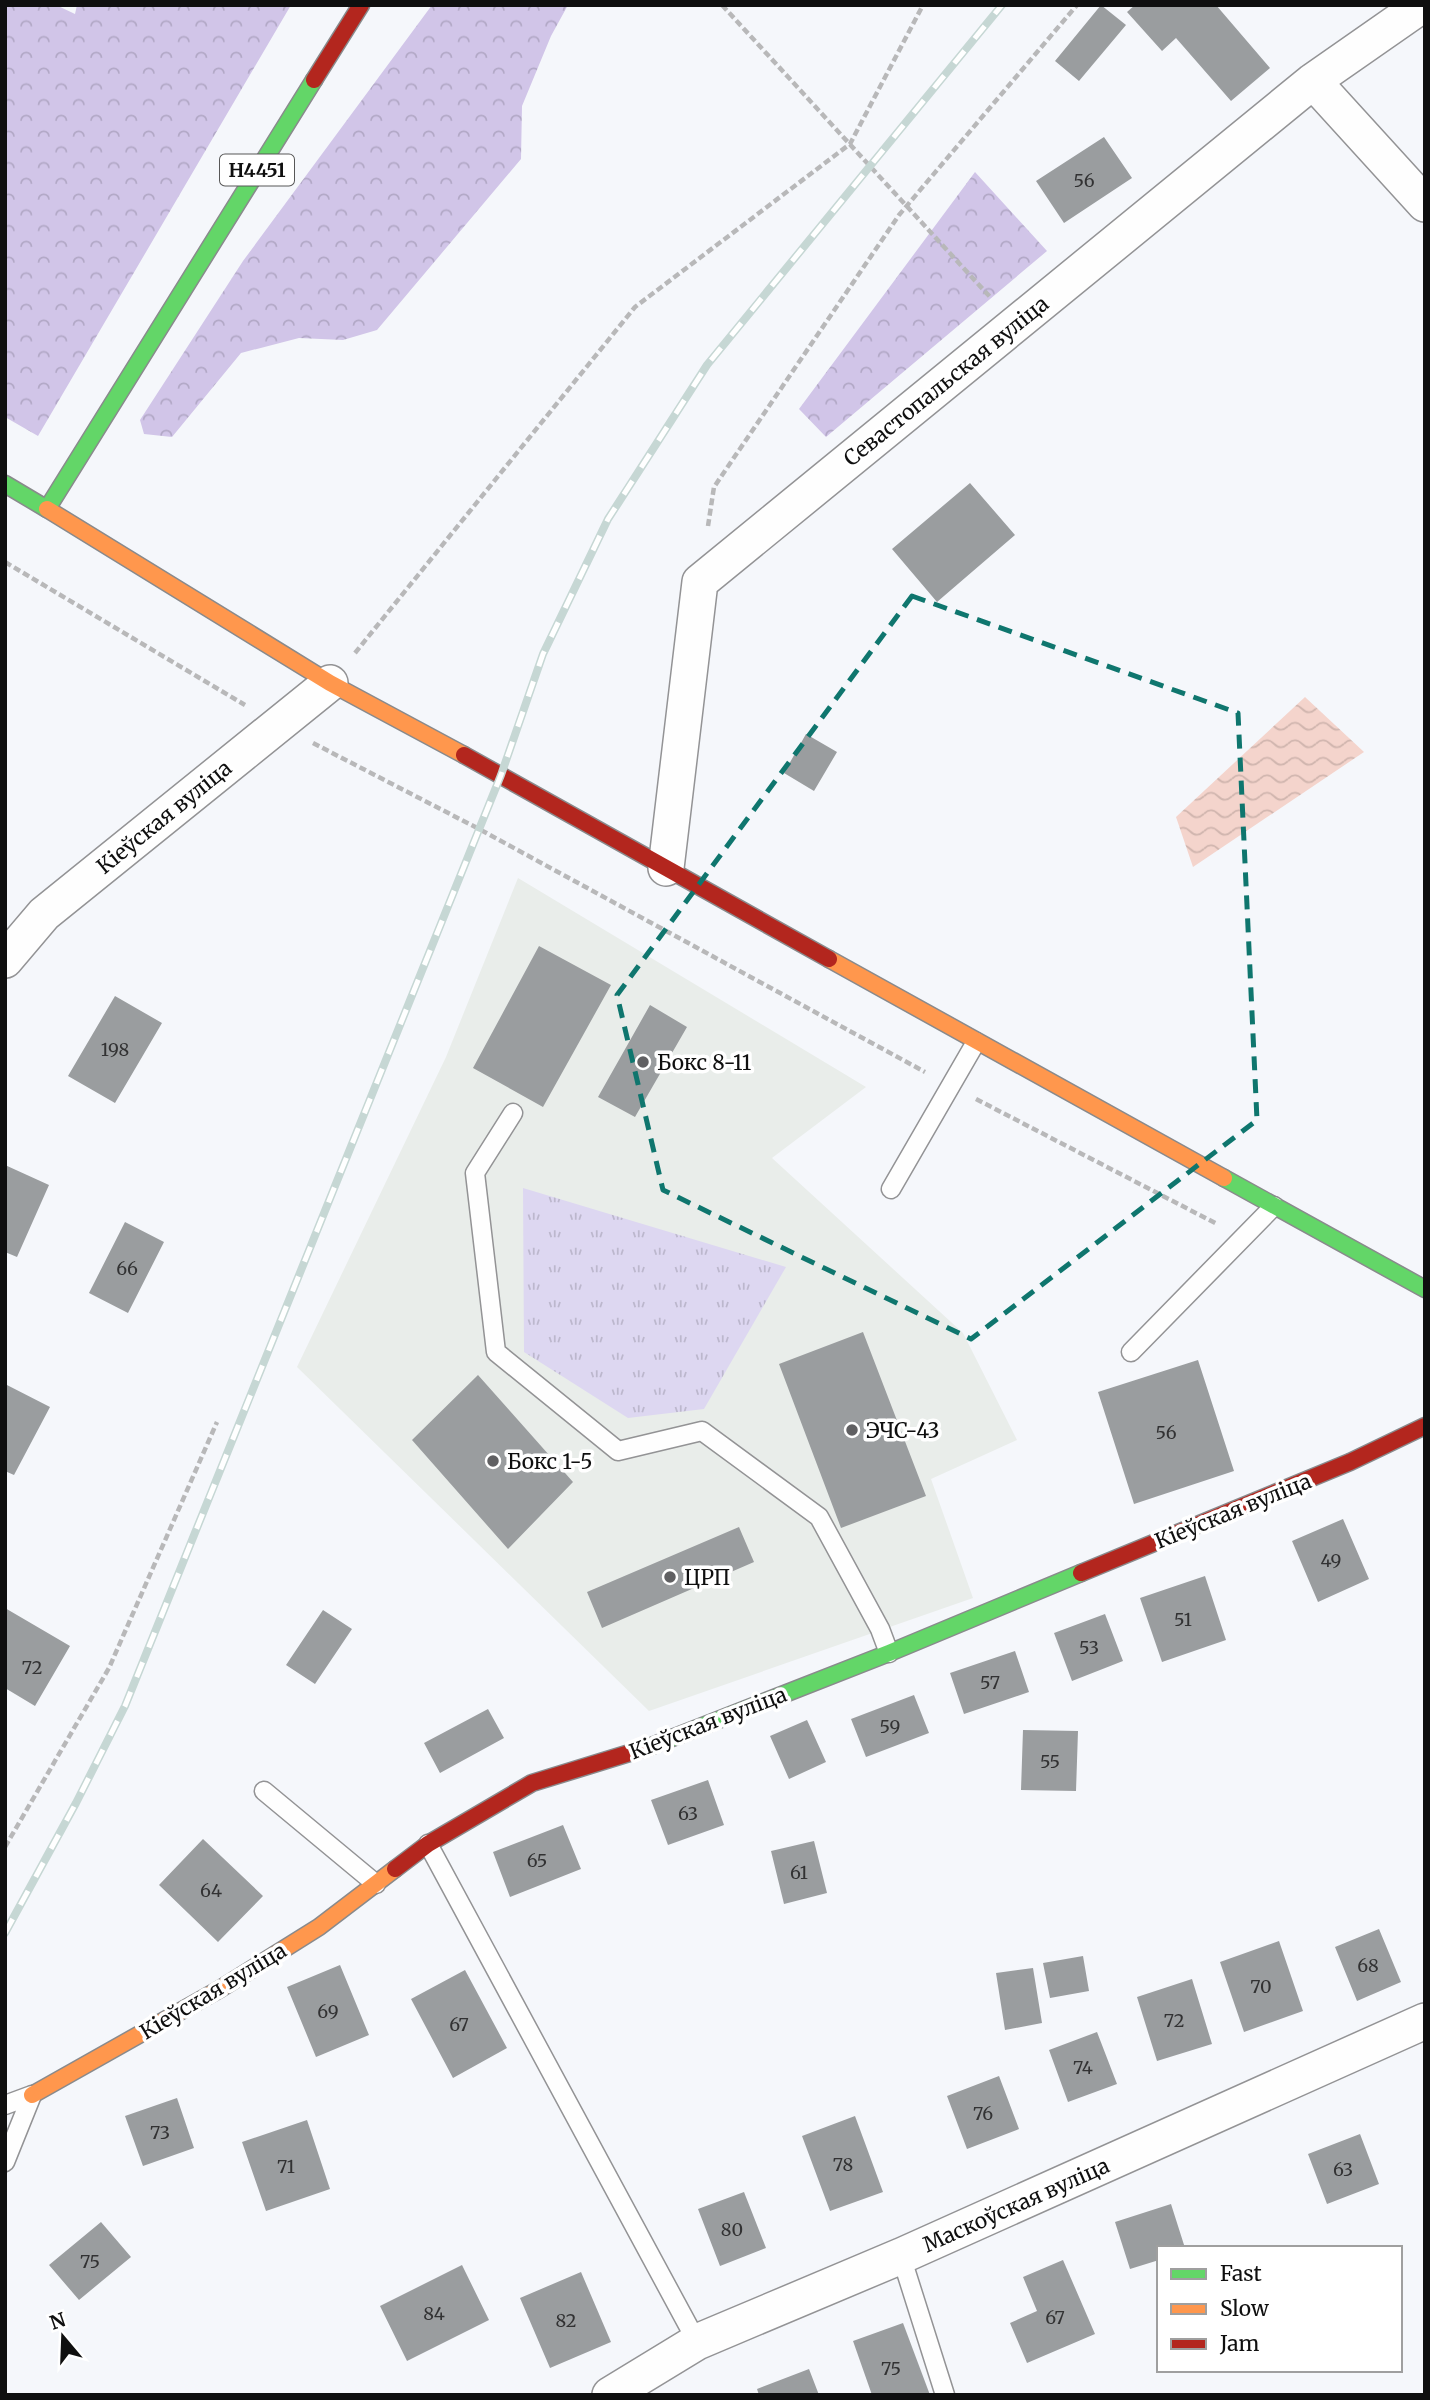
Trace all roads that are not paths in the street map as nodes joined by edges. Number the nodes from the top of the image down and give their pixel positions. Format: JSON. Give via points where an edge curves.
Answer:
{"nodes":[{"id":1,"x":361,"y":5,"type":"edge"},
{"id":2,"x":1422,"y":5,"type":"edge"},
{"id":3,"x":1313,"y":81,"type":"junction"},
{"id":4,"x":1425,"y":204,"type":"edge"},
{"id":5,"x":5,"y":484,"type":"edge"},
{"id":6,"x":47,"y":509,"type":"junction"},
{"id":7,"x":331,"y":683,"type":"junction"},
{"id":8,"x":667,"y":868,"type":"junction"},
{"id":9,"x":5,"y":960,"type":"edge"},
{"id":10,"x":976,"y":1042,"type":"junction"},
{"id":11,"x":513,"y":1112,"type":"dead end"},
{"id":12,"x":891,"y":1189,"type":"dead end"},
{"id":13,"x":1274,"y":1206,"type":"junction"},
{"id":14,"x":1425,"y":1289,"type":"edge"},
{"id":15,"x":1131,"y":1352,"type":"dead end"},
{"id":16,"x":1425,"y":1426,"type":"edge"},
{"id":17,"x":889,"y":1653,"type":"junction"},
{"id":18,"x":264,"y":1791,"type":"dead end"},
{"id":19,"x":428,"y":1844,"type":"junction"},
{"id":20,"x":376,"y":1884,"type":"junction"},
{"id":21,"x":1425,"y":2021,"type":"edge"},
{"id":22,"x":32,"y":2095,"type":"junction"},
{"id":23,"x":5,"y":2105,"type":"edge"},
{"id":24,"x":5,"y":2162,"type":"edge"},
{"id":25,"x":901,"y":2256,"type":"junction"},
{"id":26,"x":697,"y":2342,"type":"junction"},
{"id":27,"x":610,"y":2395,"type":"edge"},
{"id":28,"x":945,"y":2395,"type":"edge"}],
"edges":[{"from":1,"to":6,"type":"main road","number":"Н4451"},
{"from":2,"to":3,"type":"street","name":"Севастопальская вуліца"},
{"from":3,"to":4,"type":"street"},
{"from":3,"to":8,"type":"street","name":"Севастопальская вуліца","via":[[700,582]]},
{"from":5,"to":6,"type":"main road"},
{"from":6,"to":7,"type":"main road"},
{"from":7,"to":8,"type":"main road"},
{"from":7,"to":9,"type":"street","name":"Кіеўская вуліца","via":[[44,914]]},
{"from":8,"to":10,"type":"main road"},
{"from":10,"to":12,"type":"lane"},
{"from":10,"to":13,"type":"main road"},
{"from":11,"to":17,"type":"lane","via":[[475,1173],[496,1352],[618,1451],[702,1432],[820,1517]]},
{"from":13,"to":14,"type":"main road"},
{"from":13,"to":15,"type":"lane"},
{"from":16,"to":17,"type":"main road","name":"Кіеўская вуліца","via":[[1350,1462]]},
{"from":17,"to":19,"type":"main road","name":"Кіеўская вуліца","via":[[652,1746],[533,1783]]},
{"from":18,"to":20,"type":"lane"},
{"from":19,"to":20,"type":"main road","name":"Кіеўская вуліца"},
{"from":19,"to":26,"type":"lane"},
{"from":20,"to":22,"type":"main road","name":"Кіеўская вуліца","via":[[319,1927],[220,1989]]},
{"from":21,"to":25,"type":"street","name":"Маскоўская вуліца"},
{"from":22,"to":23,"type":"lane"},
{"from":22,"to":24,"type":"lane"},
{"from":25,"to":26,"type":"street","name":"Маскоўская вуліца"},
{"from":25,"to":28,"type":"lane"},
{"from":26,"to":27,"type":"street","name":"Маскоўская вуліца"}]}
